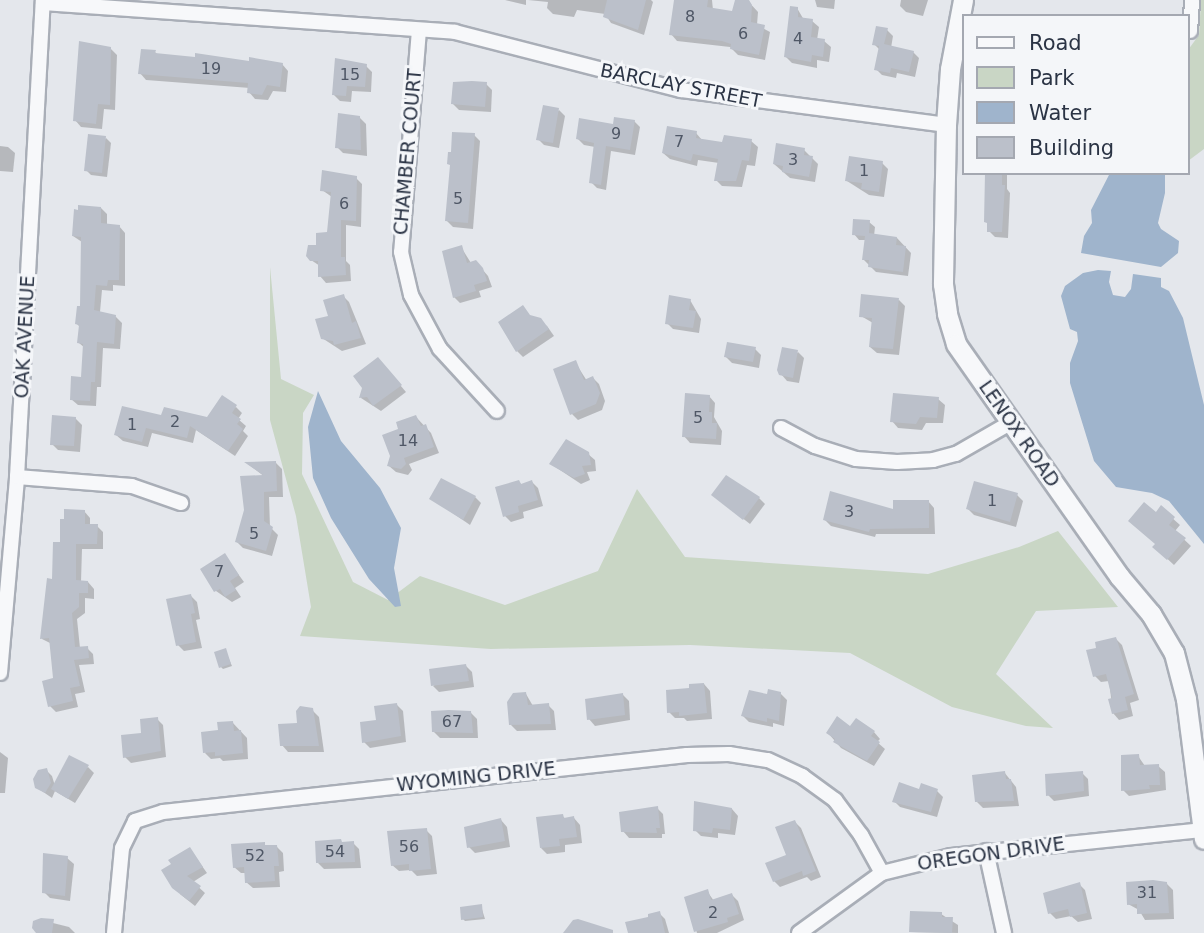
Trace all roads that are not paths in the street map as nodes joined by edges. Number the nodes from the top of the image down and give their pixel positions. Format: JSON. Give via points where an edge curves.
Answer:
{"nodes":[{"id":1,"x":963,"y":0,"type":"edge"},
{"id":2,"x":1192,"y":0,"type":"edge"},
{"id":3,"x":43,"y":1,"type":"edge"},
{"id":4,"x":419,"y":30,"type":"junction"},
{"id":5,"x":1190,"y":31,"type":"dead end"},
{"id":6,"x":946,"y":125,"type":"junction"},
{"id":7,"x":497,"y":411,"type":"dead end"},
{"id":8,"x":1010,"y":423,"type":"junction"},
{"id":9,"x":781,"y":428,"type":"dead end"},
{"id":10,"x":18,"y":477,"type":"junction"},
{"id":11,"x":181,"y":503,"type":"dead end"},
{"id":12,"x":0,"y":673,"type":"edge"},
{"id":13,"x":1203,"y":834,"type":"edge"},
{"id":14,"x":986,"y":852,"type":"junction"},
{"id":15,"x":882,"y":873,"type":"junction"},
{"id":16,"x":114,"y":933,"type":"edge"},
{"id":17,"x":799,"y":933,"type":"edge"},
{"id":18,"x":1004,"y":933,"type":"edge"}],
"edges":[{"from":1,"to":6,"type":"street","name":"LENOX ROAD","via":[[950,69]]},
{"from":2,"to":5,"type":"street"},
{"from":3,"to":4,"type":"street","name":"BARCLAY STREET"},
{"from":3,"to":10,"type":"street","name":"OAK AVENUE"},
{"from":4,"to":6,"type":"street","name":"BARCLAY STREET","via":[[455,32],[681,90]]},
{"from":4,"to":7,"type":"street","name":"CHAMBER COURT","via":[[401,252],[411,295],[440,349]]},
{"from":6,"to":8,"type":"street","name":"LENOX ROAD","via":[[943,284],[947,314],[956,344]]},
{"from":8,"to":9,"type":"street","via":[[956,454],[897,462],[856,459],[815,446]]},
{"from":8,"to":13,"type":"street","name":"LENOX ROAD","via":[[1151,614],[1174,653],[1186,699]]},
{"from":10,"to":11,"type":"street","via":[[132,486]]},
{"from":10,"to":12,"type":"street","name":"OAK AVENUE"},
{"from":13,"to":14,"type":"street","name":"OREGON DRIVE"},
{"from":14,"to":15,"type":"street","name":"OREGON DRIVE"},
{"from":14,"to":18,"type":"street"},
{"from":15,"to":16,"type":"street","name":"WYOMING DRIVE","via":[[835,800],[802,776],[768,760],[729,754],[687,755],[163,812],[135,821],[122,848]]},
{"from":15,"to":17,"type":"street","name":"OREGON DRIVE"}]}
